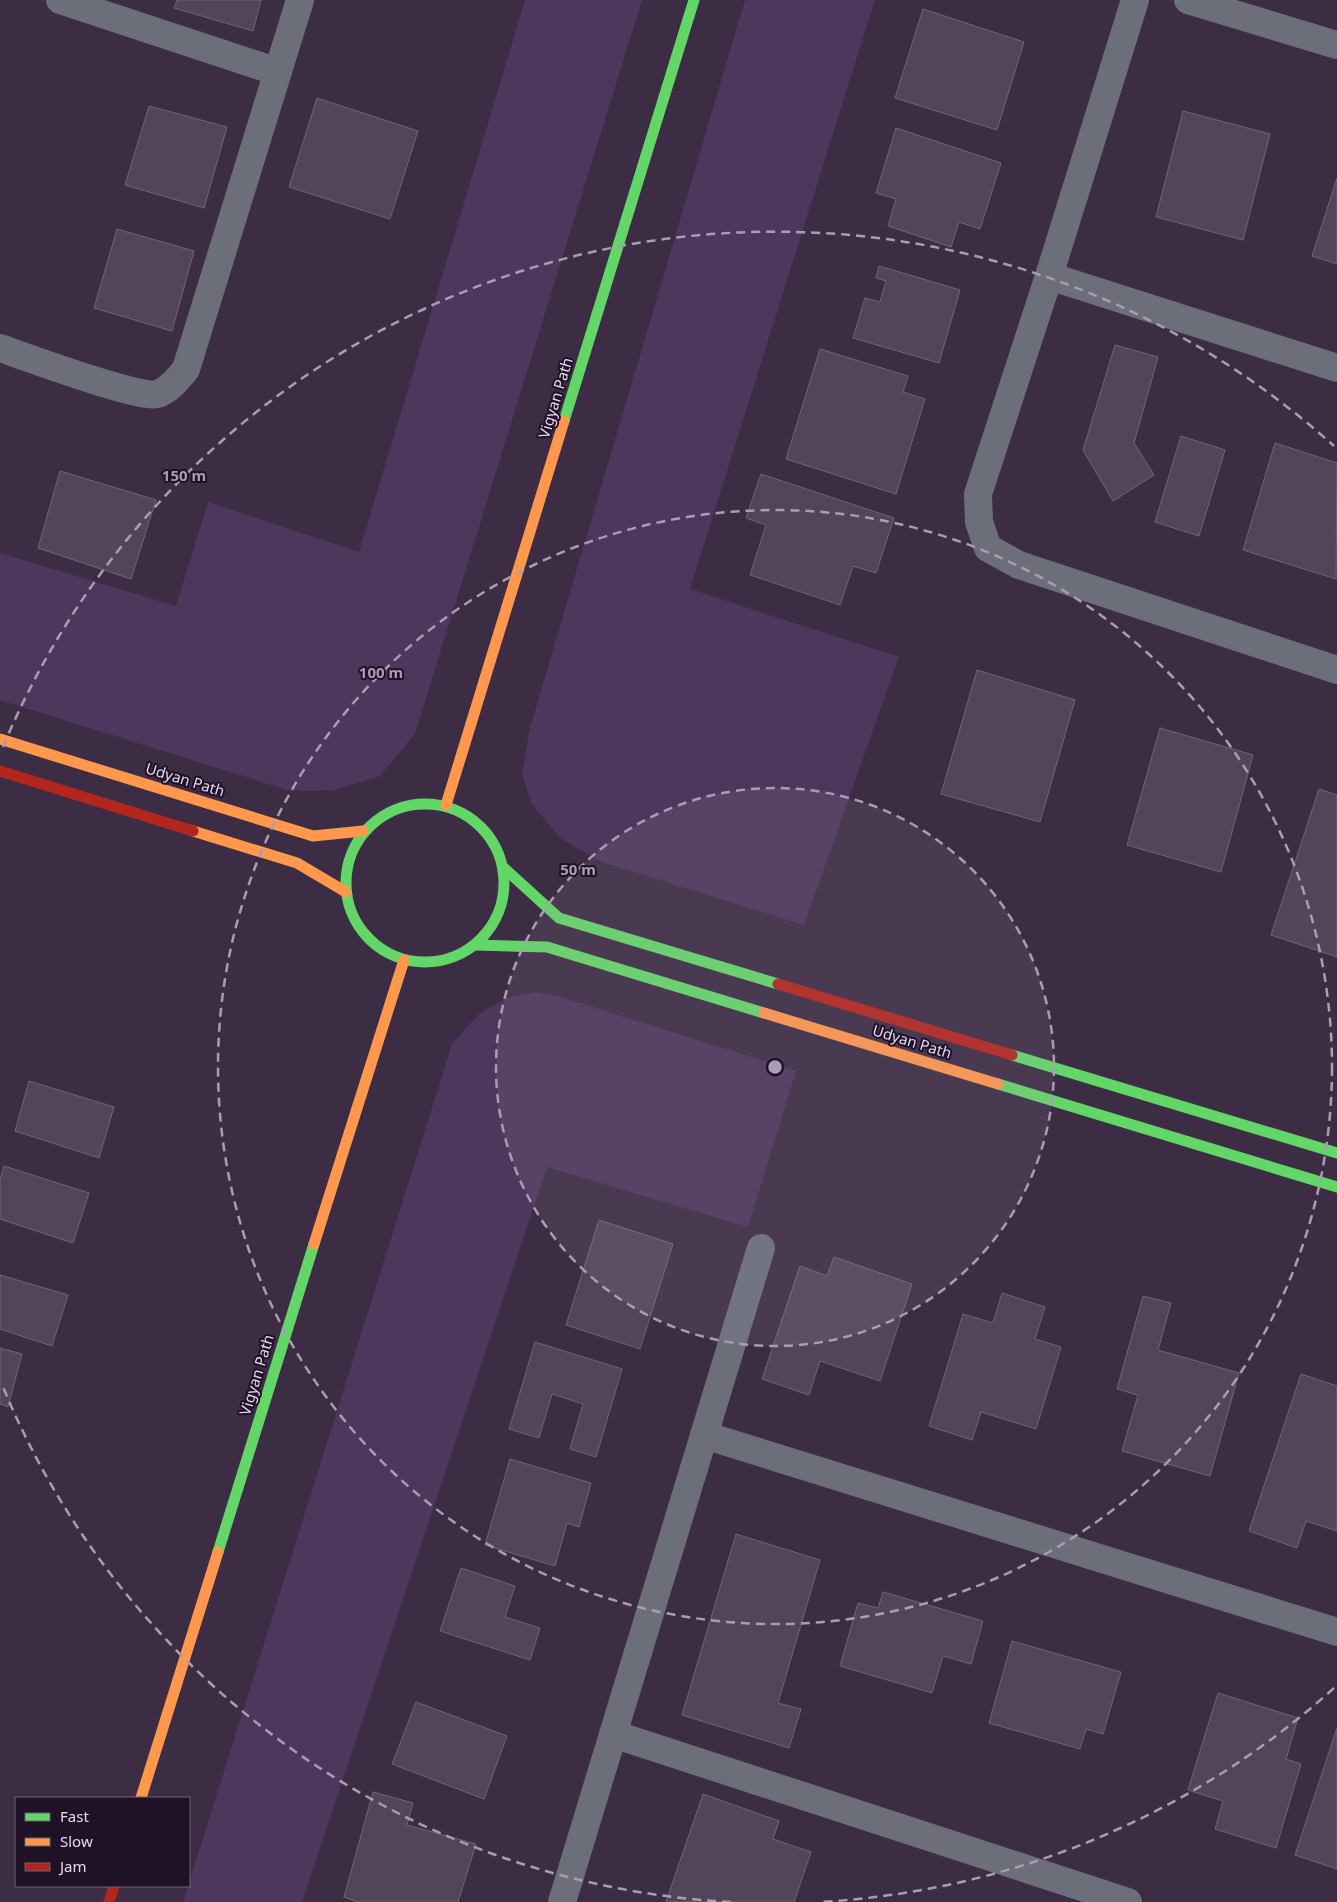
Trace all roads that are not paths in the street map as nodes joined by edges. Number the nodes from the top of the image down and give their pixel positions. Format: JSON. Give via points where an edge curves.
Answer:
{"nodes":[{"id":1,"x":60,"y":0,"type":"edge"},
{"id":2,"x":300,"y":0,"type":"edge"},
{"id":3,"x":694,"y":0,"type":"edge"},
{"id":4,"x":1135,"y":0,"type":"edge"},
{"id":5,"x":1188,"y":0,"type":"edge"},
{"id":6,"x":1337,"y":45,"type":"edge"},
{"id":7,"x":278,"y":72,"type":"junction"},
{"id":8,"x":1049,"y":276,"type":"junction"},
{"id":9,"x":0,"y":348,"type":"edge"},
{"id":10,"x":1337,"y":368,"type":"edge"},
{"id":11,"x":1337,"y":670,"type":"edge"},
{"id":12,"x":0,"y":738,"type":"edge"},
{"id":13,"x":0,"y":772,"type":"edge"},
{"id":14,"x":446,"y":805,"type":"junction"},
{"id":15,"x":363,"y":831,"type":"junction"},
{"id":16,"x":504,"y":868,"type":"junction"},
{"id":17,"x":346,"y":892,"type":"junction"},
{"id":18,"x":475,"y":945,"type":"junction"},
{"id":19,"x":404,"y":960,"type":"junction"},
{"id":20,"x":1337,"y":1153,"type":"edge"},
{"id":21,"x":1337,"y":1187,"type":"edge"},
{"id":22,"x":762,"y":1248,"type":"dead end"},
{"id":23,"x":704,"y":1435,"type":"junction"},
{"id":24,"x":1337,"y":1632,"type":"edge"},
{"id":25,"x":613,"y":1734,"type":"junction"},
{"id":26,"x":141,"y":1797,"type":"edge"},
{"id":27,"x":114,"y":1887,"type":"edge"},
{"id":28,"x":1117,"y":1900,"type":"edge"},
{"id":29,"x":109,"y":1902,"type":"edge"},
{"id":30,"x":562,"y":1902,"type":"edge"}],
"edges":[{"from":1,"to":7,"type":"street"},
{"from":2,"to":7,"type":"street"},
{"from":3,"to":14,"type":"main road","name":"Vigyan Path"},
{"from":4,"to":8,"type":"street"},
{"from":5,"to":6,"type":"street"},
{"from":7,"to":9,"type":"street","via":[[186,369],[174,384],[156,395],[131,392]]},
{"from":8,"to":10,"type":"street"},
{"from":8,"to":11,"type":"street","via":[[978,494],[979,522],[988,548],[1019,565]]},
{"from":12,"to":15,"type":"main road","name":"Udyan Path","via":[[313,836]]},
{"from":13,"to":17,"type":"main road","via":[[296,863]]},
{"from":14,"to":15,"type":"main road","via":[[420,802],[386,813]]},
{"from":14,"to":16,"type":"main road","via":[[472,818],[495,843]]},
{"from":15,"to":17,"type":"main road","via":[[348,861]]},
{"from":16,"to":18,"type":"main road","via":[[502,904],[491,929]]},
{"from":16,"to":20,"type":"main road","name":"Udyan Path","via":[[559,918]]},
{"from":17,"to":19,"type":"main road","via":[[356,922],[375,945]]},
{"from":18,"to":19,"type":"main road","via":[[450,959],[432,963]]},
{"from":18,"to":21,"type":"main road","name":"Udyan Path","via":[[547,947]]},
{"from":19,"to":26,"type":"main road","name":"Vigyan Path"},
{"from":22,"to":23,"type":"street"},
{"from":23,"to":24,"type":"street"},
{"from":23,"to":25,"type":"street"},
{"from":25,"to":28,"type":"street"},
{"from":25,"to":30,"type":"street"},
{"from":27,"to":29,"type":"main road"}]}
